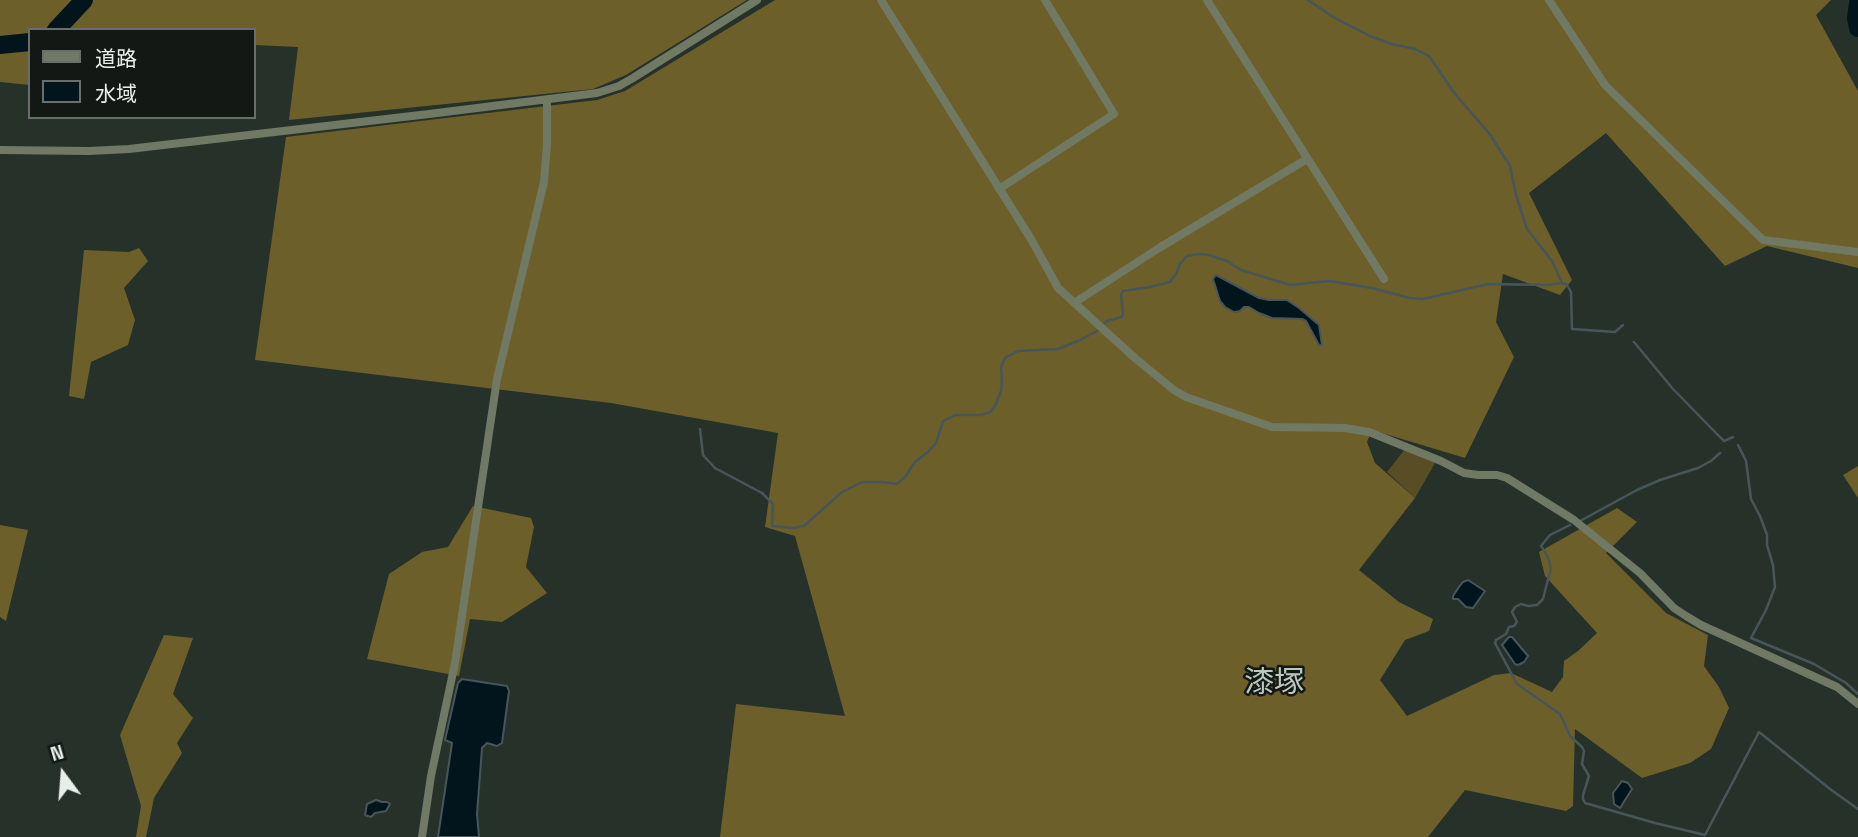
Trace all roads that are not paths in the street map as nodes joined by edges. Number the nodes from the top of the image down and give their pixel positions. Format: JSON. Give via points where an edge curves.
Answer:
{"nodes":[{"id":1,"x":757,"y":0,"type":"edge"},
{"id":2,"x":881,"y":0,"type":"edge"},
{"id":3,"x":1045,"y":0,"type":"edge"},
{"id":4,"x":1207,"y":0,"type":"edge"},
{"id":5,"x":1549,"y":0,"type":"edge"},
{"id":6,"x":547,"y":100,"type":"junction"},
{"id":7,"x":0,"y":150,"type":"edge"},
{"id":8,"x":1307,"y":159,"type":"junction"},
{"id":9,"x":999,"y":189,"type":"junction"},
{"id":10,"x":1858,"y":252,"type":"edge"},
{"id":11,"x":1384,"y":279,"type":"dead end"},
{"id":12,"x":1074,"y":303,"type":"junction"},
{"id":13,"x":1858,"y":704,"type":"edge"},
{"id":14,"x":422,"y":837,"type":"edge"}],
"edges":[{"from":1,"to":6,"type":"street","via":[[619,86]]},
{"from":2,"to":9,"type":"street"},
{"from":3,"to":9,"type":"street","via":[[1114,114]]},
{"from":4,"to":8,"type":"street"},
{"from":5,"to":10,"type":"street","via":[[1605,85],[1763,240]]},
{"from":6,"to":7,"type":"street","via":[[129,149]]},
{"from":6,"to":14,"type":"street","via":[[544,182],[497,379],[455,663]]},
{"from":8,"to":11,"type":"street"},
{"from":8,"to":12,"type":"street"},
{"from":9,"to":12,"type":"street","via":[[1058,288]]},
{"from":12,"to":13,"type":"street","via":[[1186,397],[1272,427],[1369,432],[1464,473],[1507,478],[1574,520],[1686,617],[1837,687]]}]}
